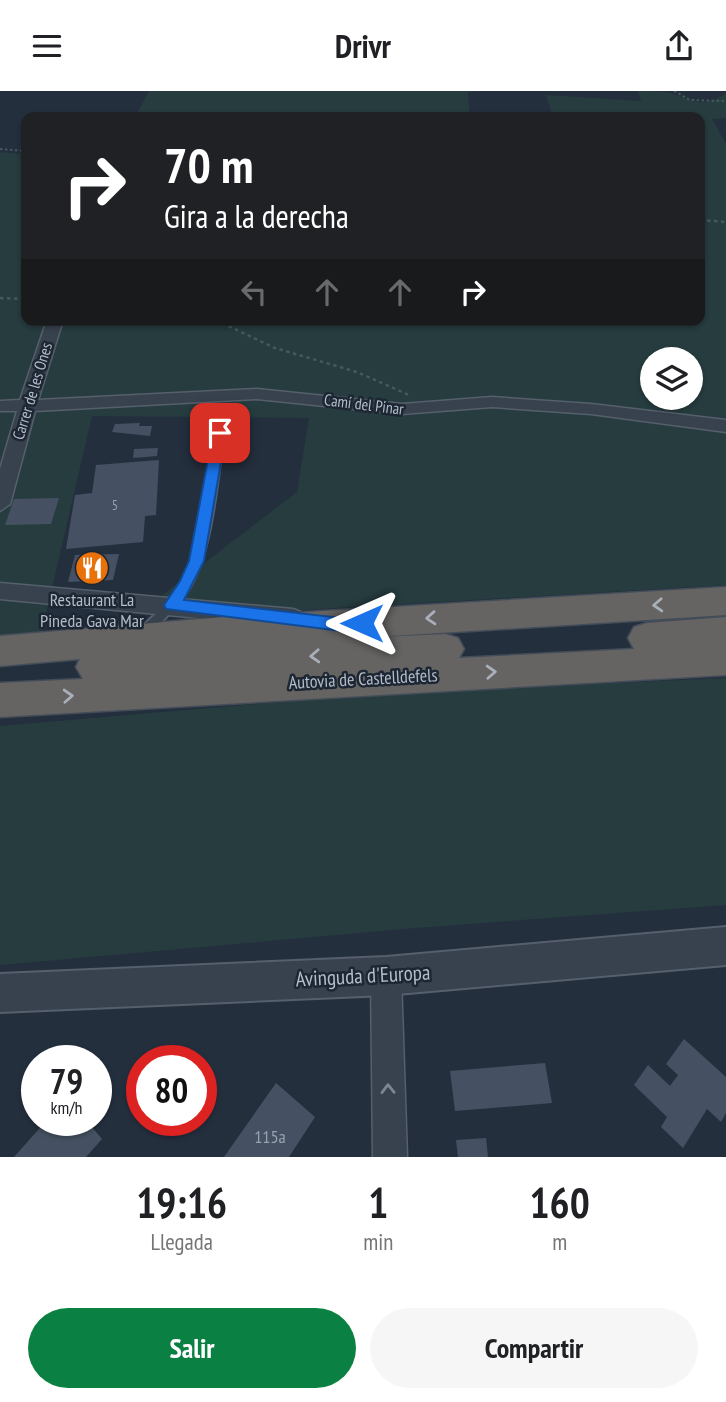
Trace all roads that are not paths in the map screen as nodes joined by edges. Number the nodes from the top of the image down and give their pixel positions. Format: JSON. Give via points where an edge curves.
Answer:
{"nodes":[{"id":1,"x":53,"y":326,"type":"edge"},
{"id":2,"x":0,"y":406,"type":"edge"},
{"id":3,"x":26,"y":406,"type":"junction"},
{"id":4,"x":726,"y":426,"type":"edge"},
{"id":5,"x":220,"y":433,"type":"dead end"},
{"id":6,"x":0,"y":504,"type":"edge"},
{"id":7,"x":0,"y":591,"type":"edge"},
{"id":8,"x":726,"y":601,"type":"edge"},
{"id":9,"x":172,"y":605,"type":"junction"},
{"id":10,"x":341,"y":624,"type":"junction"},
{"id":11,"x":726,"y":632,"type":"edge"},
{"id":12,"x":137,"y":639,"type":"junction"},
{"id":13,"x":0,"y":651,"type":"edge"},
{"id":14,"x":726,"y":659,"type":"edge"},
{"id":15,"x":0,"y":672,"type":"edge"},
{"id":16,"x":0,"y":700,"type":"edge"},
{"id":17,"x":726,"y":946,"type":"edge"},
{"id":18,"x":386,"y":976,"type":"junction"},
{"id":19,"x":0,"y":993,"type":"edge"},
{"id":20,"x":390,"y":1157,"type":"edge"}],
"edges":[{"from":1,"to":3,"type":"street","name":"Carrer de les Ones"},
{"from":2,"to":3,"type":"street","name":"Camí del Pinar"},
{"from":3,"to":4,"type":"street","name":"Camí del Pinar","via":[[257,394],[420,410],[492,402]]},
{"from":3,"to":6,"type":"street","name":"Carrer de les Ones"},
{"from":5,"to":9,"type":"lane","via":[[196,561]]},
{"from":7,"to":9,"type":"street"},
{"from":8,"to":10,"type":"highway","one_way":true},
{"from":9,"to":10,"type":"street"},
{"from":9,"to":12,"type":"lane"},
{"from":10,"to":12,"type":"highway"},
{"from":11,"to":15,"type":"highway","name":"Autovia de Castelldefels","one_way":true},
{"from":12,"to":13,"type":"highway"},
{"from":16,"to":14,"type":"highway","name":"Autovia de Castelldefels","one_way":true},
{"from":17,"to":18,"type":"street","name":"Avinguda d'Europa"},
{"from":18,"to":19,"type":"street","name":"Avinguda d'Europa"},
{"from":20,"to":18,"type":"street","one_way":true}]}
